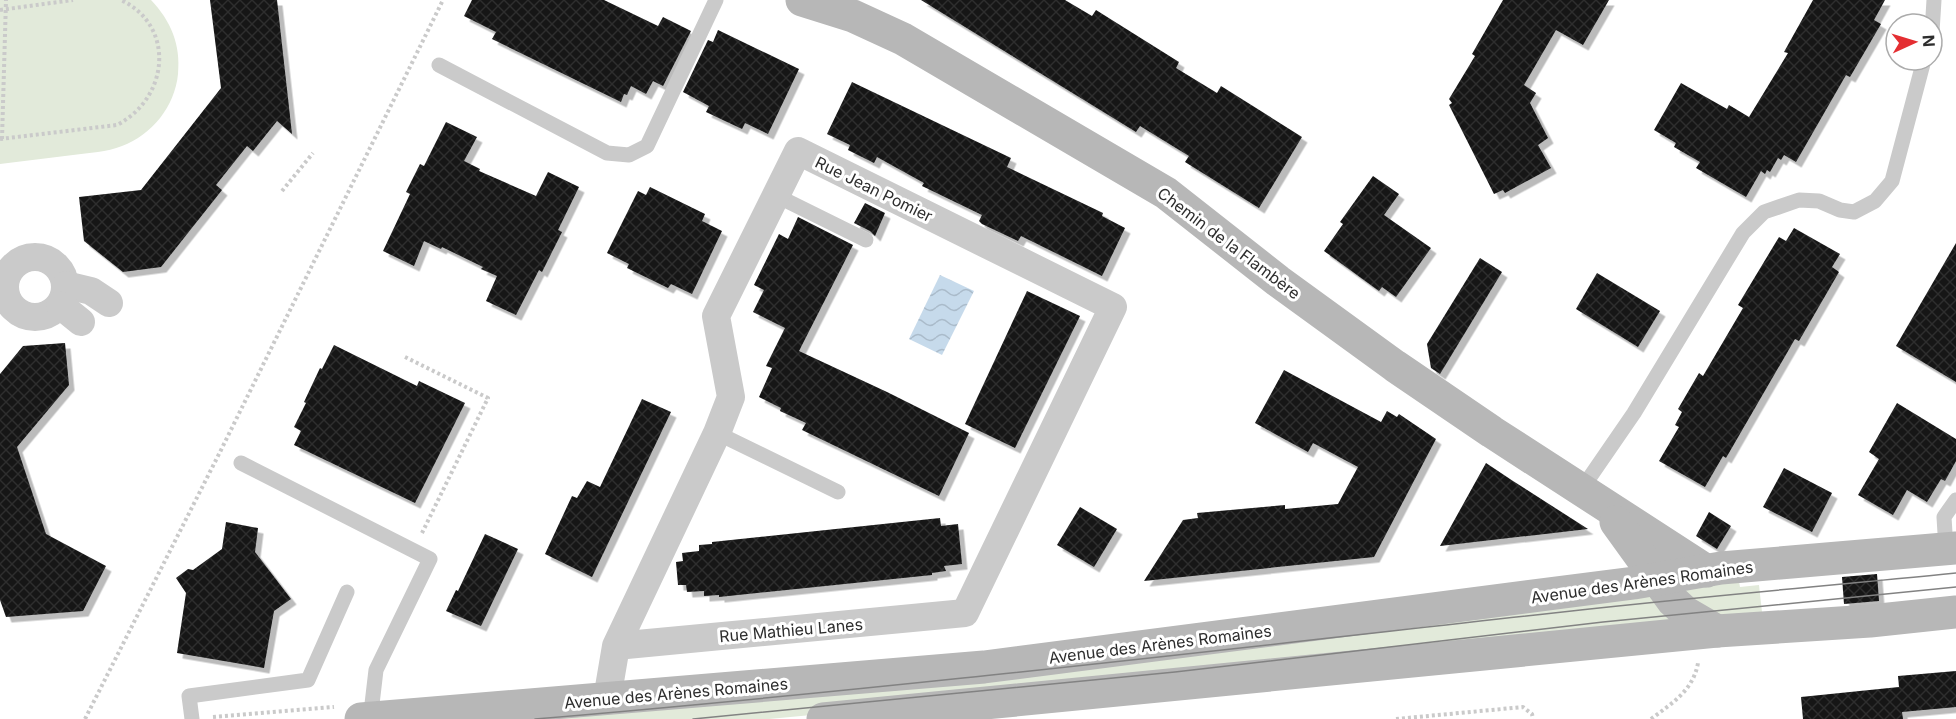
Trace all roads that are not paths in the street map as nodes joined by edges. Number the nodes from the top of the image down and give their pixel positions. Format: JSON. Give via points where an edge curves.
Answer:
{"nodes":[{"id":1,"x":716,"y":0,"type":"edge"},
{"id":2,"x":812,"y":1,"type":"edge"},
{"id":3,"x":440,"y":65,"type":"dead end"},
{"id":4,"x":1921,"y":72,"type":"edge"},
{"id":5,"x":776,"y":195,"type":"junction"},
{"id":6,"x":866,"y":240,"type":"dead end"},
{"id":7,"x":109,"y":303,"type":"dead end"},
{"id":8,"x":4,"y":304,"type":"edge"},
{"id":9,"x":69,"y":304,"type":"junction"},
{"id":10,"x":717,"y":433,"type":"junction"},
{"id":11,"x":241,"y":463,"type":"dead end"},
{"id":12,"x":838,"y":492,"type":"dead end"},
{"id":13,"x":1593,"y":498,"type":"junction"},
{"id":14,"x":1956,"y":500,"type":"edge"},
{"id":15,"x":1951,"y":549,"type":"edge"},
{"id":16,"x":1707,"y":571,"type":"junction"},
{"id":17,"x":1660,"y":580,"type":"junction"},
{"id":18,"x":347,"y":592,"type":"dead end"},
{"id":19,"x":1956,"y":612,"type":"edge"},
{"id":20,"x":965,"y":613,"type":"joint"},
{"id":21,"x":1717,"y":631,"type":"junction"},
{"id":22,"x":616,"y":646,"type":"junction"},
{"id":23,"x":607,"y":699,"type":"junction"},
{"id":24,"x":367,"y":718,"type":"edge"},
{"id":25,"x":192,"y":719,"type":"edge"},
{"id":26,"x":823,"y":719,"type":"edge"}],
"edges":[{"from":1,"to":3,"type":"lane","via":[[647,146],[629,155],[607,153]]},
{"from":2,"to":13,"type":"main road","name":"Chemin de la Flambère","via":[[903,39],[1166,193],[1395,366]]},
{"from":4,"to":13,"type":"lane","via":[[1892,181],[1875,201],[1854,212],[1819,201],[1799,200],[1764,212],[1743,233],[1634,413]]},
{"from":5,"to":6,"type":"lane"},
{"from":5,"to":10,"type":"street","name":"Rue Jean Pomier","via":[[716,316],[731,397]]},
{"from":5,"to":20,"type":"street","name":"Rue Jean Pomier","via":[[798,151],[1113,307]]},
{"from":7,"to":9,"type":"street","via":[[91,291]]},
{"from":8,"to":9,"type":"street","via":[[34,318]]},
{"from":8,"to":9,"type":"street","via":[[8,274],[29,252],[58,266],[64,275]]},
{"from":10,"to":12,"type":"lane"},
{"from":10,"to":22,"type":"street","name":"Rue Jean Pomier"},
{"from":11,"to":24,"type":"lane","via":[[430,559],[376,670]]},
{"from":13,"to":16,"type":"main road","name":"Chemin de la Flambère"},
{"from":13,"to":17,"type":"main road","name":"Chemin de la Flambère"},
{"from":14,"to":15,"type":"lane","via":[[1944,518]]},
{"from":15,"to":16,"type":"main road","name":"Avenue des Arènes Romaines"},
{"from":16,"to":17,"type":"main road","name":"Avenue des Arènes Romaines"},
{"from":17,"to":21,"type":"main road","name":"Chemin de la Flambère","via":[[1686,613]]},
{"from":17,"to":23,"type":"main road","name":"Avenue des Arènes Romaines","via":[[984,667]]},
{"from":18,"to":25,"type":"lane","via":[[308,680],[189,696]]},
{"from":19,"to":21,"type":"main road"},
{"from":20,"to":22,"type":"street","name":"Rue Mathieu Lanes"},
{"from":21,"to":26,"type":"main road"},
{"from":22,"to":23,"type":"street","name":"Rue Jean Pomier"},
{"from":23,"to":24,"type":"main road","name":"Avenue des Arènes Romaines"}]}
